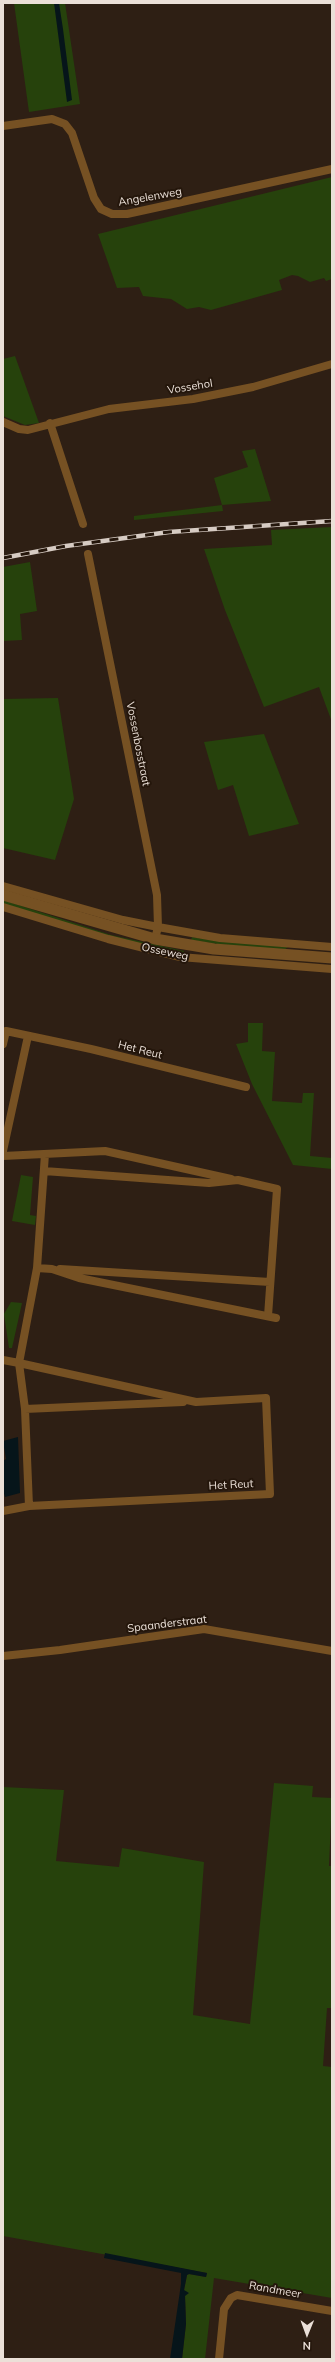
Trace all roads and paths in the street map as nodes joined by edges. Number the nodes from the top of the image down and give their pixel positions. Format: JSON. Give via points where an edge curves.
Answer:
{"nodes":[{"id":1,"x":3,"y":126,"type":"edge"},
{"id":2,"x":332,"y":169,"type":"edge"},
{"id":3,"x":332,"y":364,"type":"edge"},
{"id":4,"x":3,"y":422,"type":"edge"},
{"id":5,"x":50,"y":423,"type":"junction"},
{"id":6,"x":83,"y":524,"type":"dead end"},
{"id":7,"x":88,"y":554,"type":"dead end"},
{"id":8,"x":3,"y":886,"type":"edge"},
{"id":9,"x":3,"y":894,"type":"edge"},
{"id":10,"x":3,"y":907,"type":"edge"},
{"id":11,"x":158,"y":927,"type":"junction"},
{"id":12,"x":155,"y":939,"type":"junction"},
{"id":13,"x":332,"y":947,"type":"edge"},
{"id":14,"x":292,"y":950,"type":"junction"},
{"id":15,"x":332,"y":958,"type":"edge"},
{"id":16,"x":332,"y":968,"type":"edge"},
{"id":17,"x":28,"y":1036,"type":"junction"},
{"id":18,"x":3,"y":1044,"type":"edge"},
{"id":19,"x":246,"y":1087,"type":"dead end"},
{"id":20,"x":3,"y":1151,"type":"edge"},
{"id":21,"x":45,"y":1154,"type":"junction"},
{"id":22,"x":3,"y":1156,"type":"edge"},
{"id":23,"x":44,"y":1171,"type":"junction"},
{"id":24,"x":238,"y":1180,"type":"junction"},
{"id":25,"x":37,"y":1268,"type":"junction"},
{"id":26,"x":52,"y":1269,"type":"junction"},
{"id":27,"x":270,"y":1282,"type":"junction"},
{"id":28,"x":3,"y":1360,"type":"edge"},
{"id":29,"x":19,"y":1363,"type":"junction"},
{"id":30,"x":196,"y":1402,"type":"junction"},
{"id":31,"x":25,"y":1409,"type":"junction"},
{"id":32,"x":29,"y":1506,"type":"junction"},
{"id":33,"x":3,"y":1511,"type":"edge"},
{"id":34,"x":332,"y":1651,"type":"edge"},
{"id":35,"x":3,"y":1656,"type":"edge"},
{"id":36,"x":332,"y":2311,"type":"edge"},
{"id":37,"x":219,"y":2359,"type":"edge"}],
"edges":[{"from":1,"to":2,"type":"street","name":"Angelenweg","via":[[52,119],[65,124],[72,133],[94,198],[101,209],[112,214],[134,212]]},
{"from":3,"to":5,"type":"street","name":"Vossehol","via":[[253,386],[193,399],[109,409]]},
{"from":4,"to":5,"type":"street","name":"Vossehol","via":[[28,430]]},
{"from":5,"to":6,"type":"street"},
{"from":7,"to":11,"type":"street","name":"Vossenbosstraat","via":[[157,895]]},
{"from":8,"to":11,"type":"street","name":"Osseweg","via":[[123,920]]},
{"from":9,"to":12,"type":"street","name":"Osseweg"},
{"from":10,"to":16,"type":"street","name":"Osseweg","via":[[108,940],[180,957],[217,962]]},
{"from":11,"to":12,"type":"street","name":"Vossenbosstraat"},
{"from":11,"to":14,"type":"street","name":"Osseweg"},
{"from":12,"to":14,"type":"street","name":"Osseweg","via":[[214,949]]},
{"from":13,"to":14,"type":"street","name":"Osseweg"},
{"from":14,"to":15,"type":"street","name":"Osseweg"},
{"from":17,"to":18,"type":"street","name":"Het Reut","via":[[6,1031]]},
{"from":17,"to":19,"type":"street","name":"Het Reut"},
{"from":17,"to":20,"type":"street"},
{"from":21,"to":22,"type":"street"},
{"from":21,"to":23,"type":"street"},
{"from":21,"to":24,"type":"street","via":[[106,1151]]},
{"from":23,"to":24,"type":"street","via":[[209,1183]]},
{"from":23,"to":25,"type":"street"},
{"from":24,"to":27,"type":"street","via":[[277,1189]]},
{"from":25,"to":26,"type":"street"},
{"from":25,"to":29,"type":"street"},
{"from":26,"to":27,"type":"street"},
{"from":26,"to":27,"type":"street","via":[[79,1278],[272,1317]]},
{"from":28,"to":29,"type":"street","name":"Het Reut"},
{"from":29,"to":30,"type":"street","name":"Het Reut"},
{"from":29,"to":31,"type":"street"},
{"from":30,"to":31,"type":"street","name":"Het Reut"},
{"from":30,"to":32,"type":"street","name":"Het Reut","via":[[266,1398],[270,1494]]},
{"from":31,"to":32,"type":"street"},
{"from":32,"to":33,"type":"street","name":"Het Reut"},
{"from":34,"to":35,"type":"street","name":"Spaanderstraat","via":[[204,1629]]},
{"from":36,"to":37,"type":"street","name":"Randmeer","via":[[237,2295],[231,2298],[224,2309]]}]}
